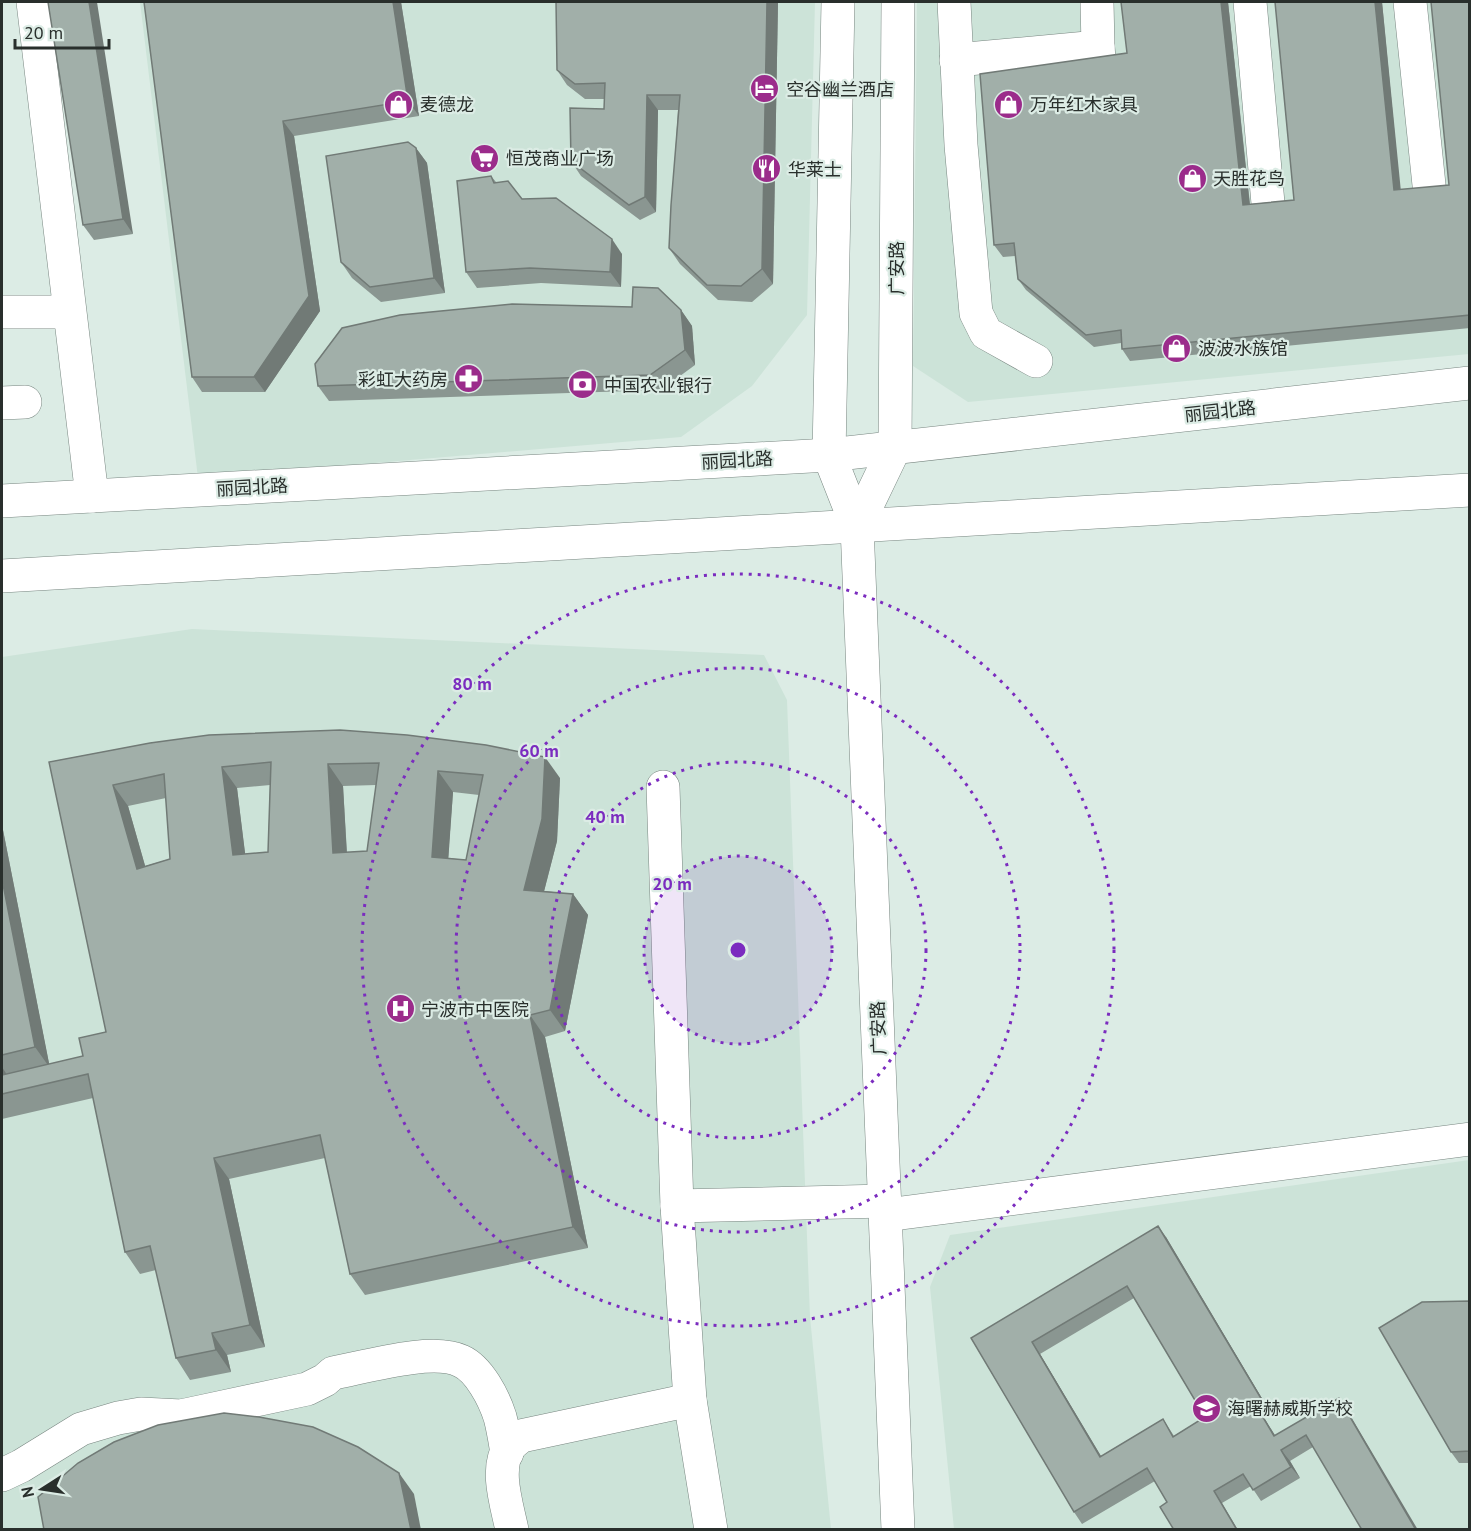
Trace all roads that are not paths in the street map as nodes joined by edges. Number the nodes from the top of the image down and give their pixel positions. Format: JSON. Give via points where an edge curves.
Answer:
{"nodes":[{"id":1,"x":33,"y":2,"type":"edge"},
{"id":2,"x":838,"y":2,"type":"edge"},
{"id":3,"x":898,"y":2,"type":"edge"},
{"id":4,"x":954,"y":2,"type":"edge"},
{"id":5,"x":1096,"y":2,"type":"edge"},
{"id":6,"x":1250,"y":2,"type":"edge"},
{"id":7,"x":1410,"y":2,"type":"edge"},
{"id":8,"x":1098,"y":47,"type":"junction"},
{"id":9,"x":956,"y":60,"type":"junction"},
{"id":10,"x":1106,"y":129,"type":"edge"},
{"id":11,"x":1435,"y":240,"type":"edge"},
{"id":12,"x":1273,"y":259,"type":"edge"},
{"id":13,"x":2,"y":312,"type":"edge"},
{"id":14,"x":69,"y":312,"type":"junction"},
{"id":15,"x":1035,"y":361,"type":"dead end"},
{"id":16,"x":1470,"y":383,"type":"edge"},
{"id":17,"x":895,"y":447,"type":"junction"},
{"id":18,"x":828,"y":455,"type":"junction"},
{"id":19,"x":1470,"y":490,"type":"edge"},
{"id":20,"x":92,"y":496,"type":"junction"},
{"id":21,"x":2,"y":501,"type":"edge"},
{"id":22,"x":857,"y":526,"type":"junction"},
{"id":23,"x":2,"y":576,"type":"edge"},
{"id":24,"x":663,"y":787,"type":"dead end"},
{"id":25,"x":1470,"y":1139,"type":"edge"},
{"id":26,"x":677,"y":1206,"type":"junction"},
{"id":27,"x":886,"y":1208,"type":"junction"},
{"id":28,"x":690,"y":1400,"type":"junction"},
{"id":29,"x":507,"y":1453,"type":"junction"},
{"id":30,"x":2,"y":1475,"type":"edge"},
{"id":31,"x":512,"y":1530,"type":"edge"},
{"id":32,"x":711,"y":1530,"type":"edge"},
{"id":33,"x":898,"y":1530,"type":"edge"}],
"edges":[{"from":1,"to":14,"type":"street"},
{"from":2,"to":18,"type":"street","name":"广安路"},
{"from":3,"to":17,"type":"street","name":"广安路"},
{"from":4,"to":9,"type":"street"},
{"from":5,"to":8,"type":"street"},
{"from":6,"to":12,"type":"street"},
{"from":7,"to":11,"type":"street"},
{"from":8,"to":9,"type":"street"},
{"from":8,"to":10,"type":"street"},
{"from":9,"to":15,"type":"street","via":[[976,313],[987,333]]},
{"from":13,"to":14,"type":"street"},
{"from":14,"to":20,"type":"street"},
{"from":16,"to":17,"type":"street","name":"丽园北路"},
{"from":17,"to":18,"type":"street","name":"丽园北路"},
{"from":17,"to":22,"type":"street","name":"广安路"},
{"from":18,"to":20,"type":"street","name":"丽园北路"},
{"from":18,"to":22,"type":"street","name":"广安路"},
{"from":19,"to":22,"type":"street"},
{"from":20,"to":21,"type":"street","name":"丽园北路"},
{"from":22,"to":23,"type":"street"},
{"from":22,"to":27,"type":"street","name":"广安路"},
{"from":24,"to":26,"type":"street"},
{"from":25,"to":27,"type":"street"},
{"from":26,"to":27,"type":"street"},
{"from":26,"to":28,"type":"street"},
{"from":27,"to":33,"type":"street","name":"广安路"},
{"from":28,"to":29,"type":"street","via":[[521,1436]]},
{"from":28,"to":32,"type":"street"},
{"from":29,"to":30,"type":"street","via":[[500,1415],[476,1372],[445,1355],[333,1373],[307,1389],[181,1416],[150,1413],[118,1418],[81,1429]]},
{"from":29,"to":31,"type":"street","via":[[502,1479]]}]}
